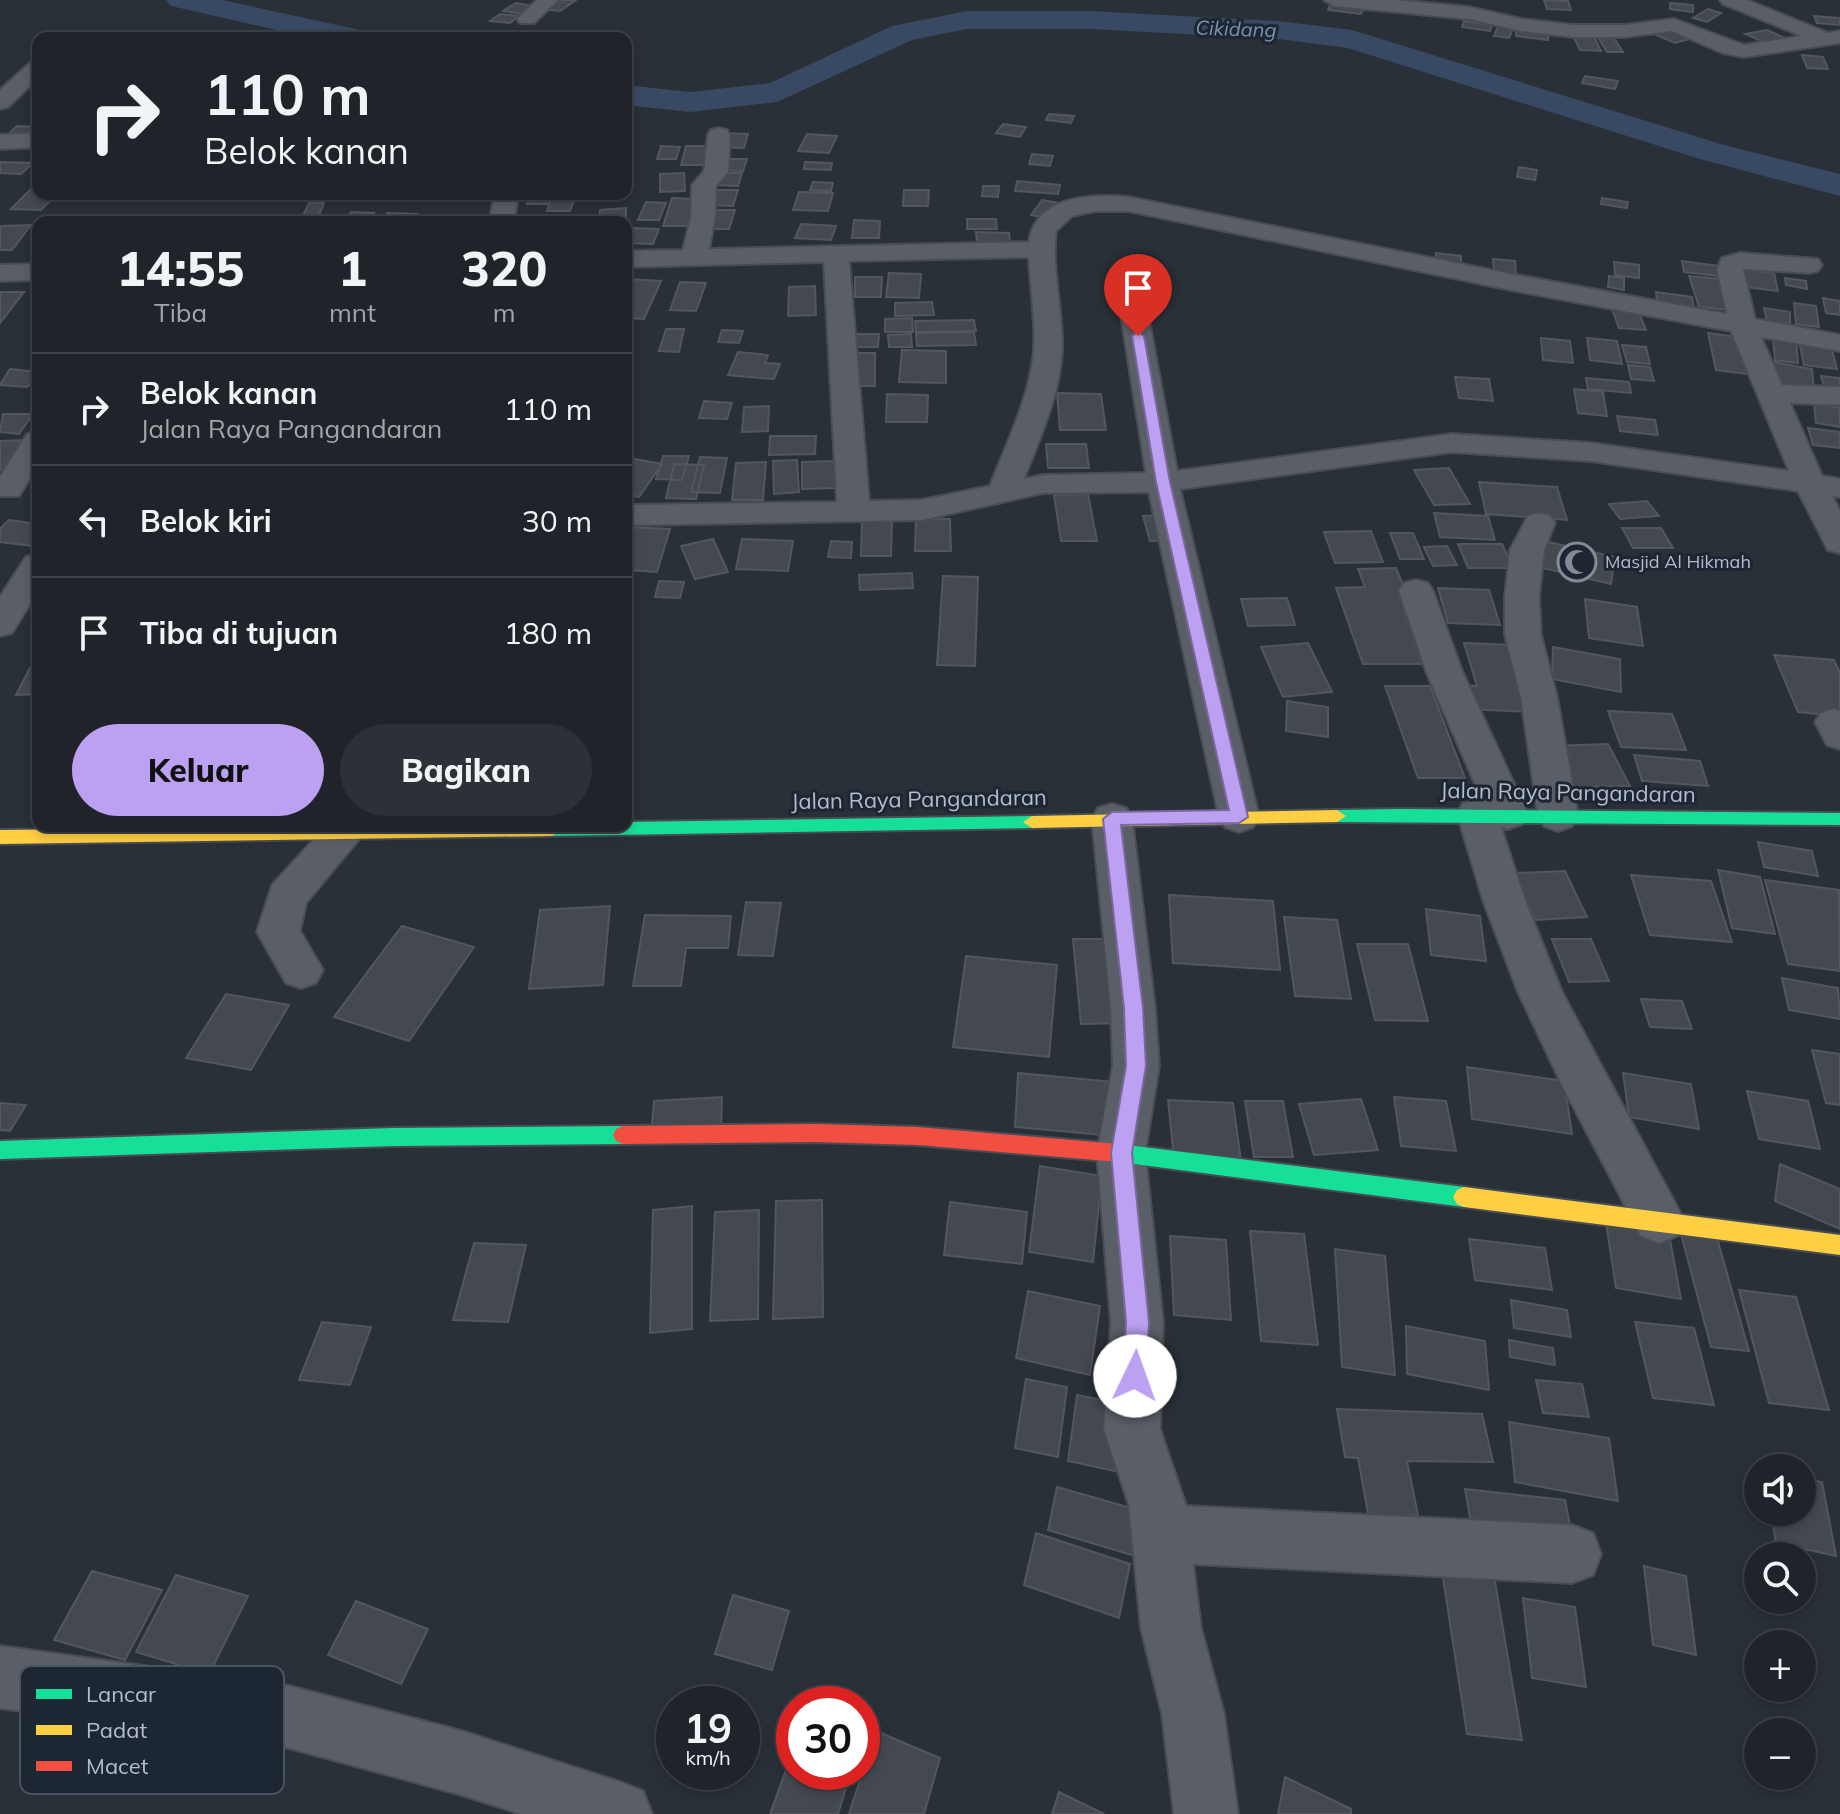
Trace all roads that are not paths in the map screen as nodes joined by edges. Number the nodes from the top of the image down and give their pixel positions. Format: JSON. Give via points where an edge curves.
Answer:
{"nodes":[{"id":1,"x":548,"y":0,"type":"edge"},
{"id":2,"x":1334,"y":0,"type":"edge"},
{"id":3,"x":1730,"y":0,"type":"edge"},
{"id":4,"x":1658,"y":3,"type":"dead end"},
{"id":5,"x":527,"y":19,"type":"dead end"},
{"id":6,"x":1674,"y":25,"type":"junction"},
{"id":7,"x":1832,"y":38,"type":"edge"},
{"id":8,"x":32,"y":72,"type":"edge"},
{"id":9,"x":0,"y":102,"type":"edge"},
{"id":10,"x":719,"y":135,"type":"dead end"},
{"id":11,"x":32,"y":140,"type":"edge"},
{"id":12,"x":0,"y":142,"type":"edge"},
{"id":13,"x":1040,"y":249,"type":"junction"},
{"id":14,"x":836,"y":255,"type":"junction"},
{"id":15,"x":694,"y":257,"type":"junction"},
{"id":16,"x":632,"y":259,"type":"edge"},
{"id":17,"x":1809,"y":265,"type":"dead end"},
{"id":18,"x":32,"y":272,"type":"edge"},
{"id":19,"x":0,"y":273,"type":"edge"},
{"id":20,"x":1128,"y":277,"type":"dead end"},
{"id":21,"x":1743,"y":326,"type":"junction"},
{"id":22,"x":1840,"y":343,"type":"edge"},
{"id":23,"x":1771,"y":393,"type":"junction"},
{"id":24,"x":1840,"y":396,"type":"edge"},
{"id":25,"x":32,"y":453,"type":"edge"},
{"id":26,"x":1163,"y":482,"type":"junction"},
{"id":27,"x":1825,"y":486,"type":"edge"},
{"id":28,"x":15,"y":489,"type":"edge"},
{"id":29,"x":1004,"y":491,"type":"junction"},
{"id":30,"x":854,"y":510,"type":"junction"},
{"id":31,"x":632,"y":515,"type":"edge"},
{"id":32,"x":1539,"y":523,"type":"dead end"},
{"id":33,"x":1840,"y":543,"type":"edge"},
{"id":34,"x":32,"y":574,"type":"edge"},
{"id":35,"x":1416,"y":591,"type":"dead end"},
{"id":36,"x":0,"y":625,"type":"edge"},
{"id":37,"x":1493,"y":813,"type":"junction"},
{"id":38,"x":1558,"y":816,"type":"junction"},
{"id":39,"x":1239,"y":817,"type":"junction"},
{"id":40,"x":1112,"y":819,"type":"junction"},
{"id":41,"x":1840,"y":819,"type":"edge"},
{"id":42,"x":632,"y":829,"type":"edge"},
{"id":43,"x":218,"y":832,"type":"edge"},
{"id":44,"x":346,"y":832,"type":"edge"},
{"id":45,"x":0,"y":837,"type":"edge"},
{"id":46,"x":301,"y":970,"type":"dead end"},
{"id":47,"x":0,"y":1150,"type":"edge"},
{"id":48,"x":1121,"y":1153,"type":"junction"},
{"id":49,"x":1659,"y":1220,"type":"junction"},
{"id":50,"x":1840,"y":1245,"type":"edge"},
{"id":51,"x":1160,"y":1534,"type":"junction"},
{"id":52,"x":1572,"y":1554,"type":"dead end"},
{"id":53,"x":0,"y":1677,"type":"edge"},
{"id":54,"x":20,"y":1680,"type":"edge"},
{"id":55,"x":284,"y":1716,"type":"edge"},
{"id":56,"x":620,"y":1814,"type":"edge"},
{"id":57,"x":1206,"y":1814,"type":"edge"}],
"edges":[{"from":1,"to":5,"type":"street"},
{"from":2,"to":6,"type":"street","via":[[1469,13],[1573,31]]},
{"from":3,"to":7,"type":"street"},
{"from":4,"to":6,"type":"street"},
{"from":6,"to":7,"type":"street","via":[[1744,51]]},
{"from":8,"to":9,"type":"street"},
{"from":10,"to":15,"type":"street","via":[[716,172],[704,185]]},
{"from":11,"to":12,"type":"street"},
{"from":13,"to":14,"type":"street"},
{"from":13,"to":21,"type":"street","via":[[1046,223],[1060,214],[1083,205],[1128,204]]},
{"from":13,"to":29,"type":"street","via":[[1049,338],[1041,386]]},
{"from":14,"to":15,"type":"street"},
{"from":14,"to":30,"type":"street"},
{"from":15,"to":16,"type":"street"},
{"from":17,"to":21,"type":"street","via":[[1744,260],[1731,264]]},
{"from":18,"to":19,"type":"street"},
{"from":20,"to":26,"type":"street"},
{"from":21,"to":22,"type":"street"},
{"from":21,"to":23,"type":"street"},
{"from":23,"to":24,"type":"street"},
{"from":23,"to":27,"type":"street"},
{"from":25,"to":28,"type":"street"},
{"from":26,"to":27,"type":"street","via":[[1452,443],[1591,452]]},
{"from":26,"to":29,"type":"street","via":[[1043,484]]},
{"from":26,"to":39,"type":"street"},
{"from":27,"to":33,"type":"street"},
{"from":29,"to":30,"type":"street","via":[[922,510]]},
{"from":30,"to":31,"type":"street"},
{"from":32,"to":38,"type":"street","via":[[1527,550],[1523,635]]},
{"from":34,"to":36,"type":"street"},
{"from":35,"to":37,"type":"street"},
{"from":37,"to":38,"type":"main road","name":"Jalan Raya Pangandaran"},
{"from":37,"to":39,"type":"main road","name":"Jalan Raya Pangandaran"},
{"from":37,"to":49,"type":"street","via":[[1508,913],[1580,1077]]},
{"from":38,"to":41,"type":"main road","name":"Jalan Raya Pangandaran"},
{"from":39,"to":40,"type":"main road","name":"Jalan Raya Pangandaran"},
{"from":40,"to":42,"type":"main road","name":"Jalan Raya Pangandaran"},
{"from":40,"to":48,"type":"street","via":[[1136,1066]]},
{"from":43,"to":45,"type":"main road","name":"Jalan Raya Pangandaran"},
{"from":44,"to":46,"type":"street","via":[[287,897],[278,932]]},
{"from":47,"to":48,"type":"main road","via":[[394,1137],[816,1133]]},
{"from":48,"to":49,"type":"main road"},
{"from":48,"to":51,"type":"street","via":[[1137,1322],[1132,1429],[1157,1505]]},
{"from":49,"to":50,"type":"main road"},
{"from":51,"to":52,"type":"street"},
{"from":51,"to":57,"type":"street","via":[[1171,1628],[1193,1714]]},
{"from":53,"to":54,"type":"street"},
{"from":55,"to":56,"type":"street","via":[[462,1763]]}]}
